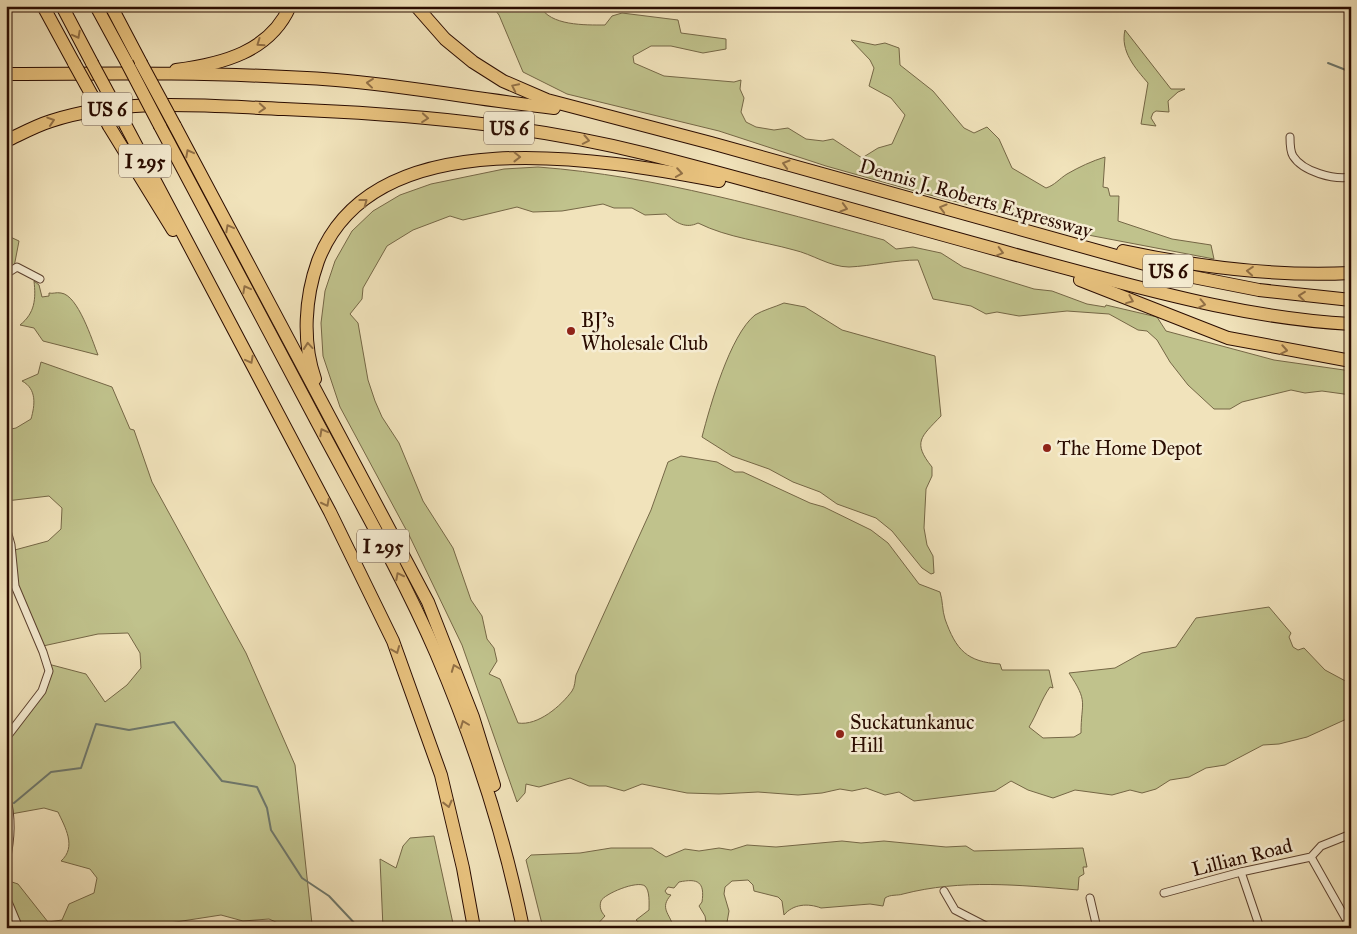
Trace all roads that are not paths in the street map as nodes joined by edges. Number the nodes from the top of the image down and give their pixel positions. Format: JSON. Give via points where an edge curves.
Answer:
{"nodes":[{"id":1,"x":44,"y":6,"type":"edge"},
{"id":2,"x":62,"y":6,"type":"edge"},
{"id":3,"x":96,"y":6,"type":"edge"},
{"id":4,"x":111,"y":6,"type":"edge"},
{"id":5,"x":116,"y":6,"type":"edge"},
{"id":6,"x":290,"y":6,"type":"edge"},
{"id":7,"x":416,"y":6,"type":"edge"},
{"id":8,"x":129,"y":42,"type":"junction"},
{"id":9,"x":6,"y":74,"type":"edge"},
{"id":10,"x":116,"y":74,"type":"junction"},
{"id":11,"x":595,"y":112,"type":"junction"},
{"id":12,"x":1290,"y":137,"type":"dead end"},
{"id":13,"x":6,"y":141,"type":"edge"},
{"id":14,"x":1351,"y":177,"type":"edge"},
{"id":15,"x":797,"y":194,"type":"junction"},
{"id":16,"x":990,"y":221,"type":"junction"},
{"id":17,"x":1019,"y":257,"type":"junction"},
{"id":18,"x":1351,"y":273,"type":"edge"},
{"id":19,"x":6,"y":274,"type":"edge"},
{"id":20,"x":40,"y":279,"type":"dead end"},
{"id":21,"x":1351,"y":300,"type":"edge"},
{"id":22,"x":219,"y":301,"type":"junction"},
{"id":23,"x":1351,"y":324,"type":"edge"},
{"id":24,"x":1351,"y":361,"type":"edge"},
{"id":25,"x":335,"y":425,"type":"junction"},
{"id":26,"x":6,"y":527,"type":"edge"},
{"id":27,"x":6,"y":738,"type":"edge"},
{"id":28,"x":6,"y":794,"type":"edge"},
{"id":29,"x":1351,"y":834,"type":"edge"},
{"id":30,"x":1312,"y":857,"type":"junction"},
{"id":31,"x":6,"y":862,"type":"edge"},
{"id":32,"x":1241,"y":872,"type":"junction"},
{"id":33,"x":944,"y":891,"type":"dead end"},
{"id":34,"x":1164,"y":893,"type":"dead end"},
{"id":35,"x":6,"y":897,"type":"edge"},
{"id":36,"x":1090,"y":898,"type":"dead end"},
{"id":37,"x":518,"y":905,"type":"junction"},
{"id":38,"x":19,"y":928,"type":"edge"},
{"id":39,"x":474,"y":928,"type":"edge"},
{"id":40,"x":523,"y":928,"type":"edge"},
{"id":41,"x":990,"y":928,"type":"edge"},
{"id":42,"x":1097,"y":928,"type":"edge"},
{"id":43,"x":1260,"y":928,"type":"edge"},
{"id":44,"x":1351,"y":928,"type":"edge"}],
"edges":[{"from":1,"to":22,"type":"highway","bridge":true,"via":[[109,126]]},
{"from":2,"to":22,"type":"highway","number":"I 295","one_way":true,"bridge":true},
{"from":37,"to":3,"type":"highway","number":"I 295","one_way":true,"bridge":true,"via":[[484,781],[429,638]]},
{"from":4,"to":8,"type":"highway"},
{"from":5,"to":8,"type":"highway"},
{"from":6,"to":10,"type":"highway","one_way":true,"via":[[269,37],[235,57],[184,69]]},
{"from":11,"to":7,"type":"highway","number":"US 6","one_way":true,"via":[[548,100],[493,75],[454,47]]},
{"from":25,"to":8,"type":"highway","one_way":true,"bridge":true},
{"from":9,"to":10,"type":"highway"},
{"from":11,"to":10,"type":"highway","one_way":true,"via":[[337,80]]},
{"from":16,"to":11,"type":"highway","name":"Dennis J. Roberts Expressway","number":"US 6","one_way":true},
{"from":12,"to":14,"type":"street","via":[[1294,157],[1299,162],[1323,176]]},
{"from":13,"to":15,"type":"highway","number":"US 6","one_way":true,"via":[[60,118],[128,107],[207,106],[390,115],[487,125],[598,143]]},
{"from":15,"to":17,"type":"highway","number":"US 6","one_way":true},
{"from":25,"to":15,"type":"highway","one_way":true,"via":[[316,382],[309,355],[307,314],[312,279],[325,247],[343,220],[364,201],[389,186],[420,172],[455,163],[524,157],[624,165]]},
{"from":18,"to":16,"type":"highway","one_way":true,"via":[[1270,273],[1208,266],[1137,254]]},
{"from":21,"to":16,"type":"highway","name":"Dennis J. Roberts Expressway","number":"US 6","one_way":true,"via":[[1282,294],[1211,281]]},
{"from":17,"to":23,"type":"highway","number":"US 6","one_way":true,"via":[[1219,307],[1283,318]]},
{"from":17,"to":24,"type":"highway","one_way":true,"via":[[1228,338]]},
{"from":19,"to":20,"type":"street","via":[[17,267]]},
{"from":22,"to":39,"type":"highway","number":"I 295","one_way":true,"via":[[352,554],[396,648],[443,783]]},
{"from":37,"to":25,"type":"highway","one_way":true,"via":[[512,857],[488,763],[456,670],[424,595]]},
{"from":26,"to":27,"type":"street","via":[[15,586],[49,671],[42,691]]},
{"from":28,"to":31,"type":"street","via":[[11,840]]},
{"from":29,"to":30,"type":"street","name":"Lillian Road","via":[[1321,846]]},
{"from":30,"to":32,"type":"street","name":"Lillian Road"},
{"from":30,"to":44,"type":"street"},
{"from":32,"to":34,"type":"street","name":"Lillian Road"},
{"from":32,"to":43,"type":"street"},
{"from":33,"to":41,"type":"street","via":[[955,910]]},
{"from":35,"to":38,"type":"street"},
{"from":36,"to":42,"type":"street"},
{"from":37,"to":40,"type":"highway","number":"I 295"}]}
